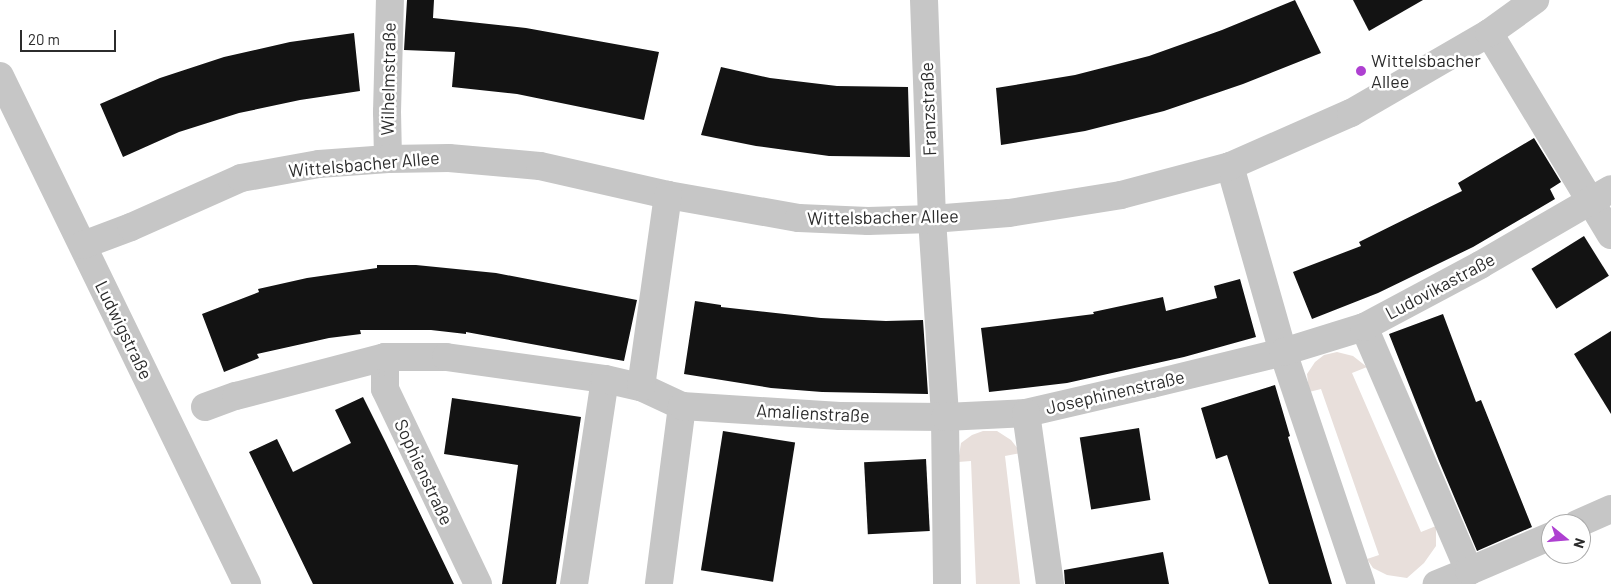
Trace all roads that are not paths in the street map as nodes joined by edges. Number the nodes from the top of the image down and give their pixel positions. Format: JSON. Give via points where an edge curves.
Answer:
{"nodes":[{"id":1,"x":390,"y":0,"type":"edge"},
{"id":2,"x":924,"y":0,"type":"edge"},
{"id":3,"x":1535,"y":0,"type":"edge"},
{"id":4,"x":1489,"y":32,"type":"junction"},
{"id":5,"x":0,"y":76,"type":"edge"},
{"id":6,"x":388,"y":159,"type":"junction"},
{"id":7,"x":1230,"y":166,"type":"junction"},
{"id":8,"x":668,"y":195,"type":"junction"},
{"id":9,"x":1601,"y":196,"type":"edge"},
{"id":10,"x":932,"y":219,"type":"junction"},
{"id":11,"x":1611,"y":235,"type":"edge"},
{"id":12,"x":83,"y":245,"type":"junction"},
{"id":13,"x":1364,"y":327,"type":"junction"},
{"id":14,"x":1283,"y":352,"type":"junction"},
{"id":15,"x":385,"y":357,"type":"junction"},
{"id":16,"x":605,"y":379,"type":"junction"},
{"id":17,"x":641,"y":387,"type":"junction"},
{"id":18,"x":682,"y":406,"type":"junction"},
{"id":19,"x":205,"y":407,"type":"dead end"},
{"id":20,"x":1026,"y":413,"type":"junction"},
{"id":21,"x":945,"y":417,"type":"junction"},
{"id":22,"x":1611,"y":509,"type":"edge"},
{"id":23,"x":1591,"y":518,"type":"edge"},
{"id":24,"x":1541,"y":540,"type":"edge"},
{"id":25,"x":1469,"y":571,"type":"junction"},
{"id":26,"x":247,"y":584,"type":"edge"},
{"id":27,"x":478,"y":584,"type":"edge"},
{"id":28,"x":574,"y":584,"type":"edge"},
{"id":29,"x":659,"y":584,"type":"edge"},
{"id":30,"x":947,"y":584,"type":"edge"},
{"id":31,"x":1050,"y":584,"type":"edge"},
{"id":32,"x":1361,"y":584,"type":"edge"},
{"id":33,"x":1437,"y":584,"type":"edge"}],
"edges":[{"from":1,"to":6,"type":"street","name":"Wilhelmstraße"},
{"from":2,"to":10,"type":"street","name":"Franzstraße"},
{"from":3,"to":4,"type":"street","name":"Wittelsbacher Allee"},
{"from":4,"to":7,"type":"street","name":"Wittelsbacher Allee","via":[[1351,113]]},
{"from":4,"to":9,"type":"street"},
{"from":5,"to":12,"type":"street","name":"Ludwigstraße"},
{"from":6,"to":8,"type":"street","name":"Wittelsbacher Allee","via":[[449,158],[540,166]]},
{"from":6,"to":12,"type":"street","name":"Wittelsbacher Allee","via":[[319,164],[241,178],[132,227]]},
{"from":7,"to":10,"type":"street","name":"Wittelsbacher Allee","via":[[1121,195],[1009,213]]},
{"from":7,"to":14,"type":"street"},
{"from":8,"to":10,"type":"street","name":"Wittelsbacher Allee","via":[[799,218]]},
{"from":8,"to":17,"type":"street"},
{"from":9,"to":11,"type":"street"},
{"from":9,"to":13,"type":"street","name":"Ludovikastraße"},
{"from":10,"to":21,"type":"street"},
{"from":12,"to":26,"type":"street","name":"Ludwigstraße"},
{"from":13,"to":14,"type":"street","name":"Ludovikastraße"},
{"from":13,"to":25,"type":"street"},
{"from":14,"to":20,"type":"street","name":"Josephinenstraße"},
{"from":14,"to":32,"type":"street"},
{"from":15,"to":16,"type":"street","via":[[446,358]]},
{"from":15,"to":19,"type":"street"},
{"from":15,"to":27,"type":"street","name":"Sophienstraße","via":[[385,389]]},
{"from":16,"to":17,"type":"street"},
{"from":16,"to":28,"type":"street"},
{"from":17,"to":18,"type":"street"},
{"from":18,"to":21,"type":"street","name":"Amalienstraße","via":[[840,416]]},
{"from":18,"to":29,"type":"street"},
{"from":20,"to":21,"type":"street","name":"Josephinenstraße"},
{"from":20,"to":31,"type":"street"},
{"from":21,"to":30,"type":"street"},
{"from":22,"to":23,"type":"street"},
{"from":24,"to":25,"type":"street"},
{"from":25,"to":33,"type":"street"}]}
